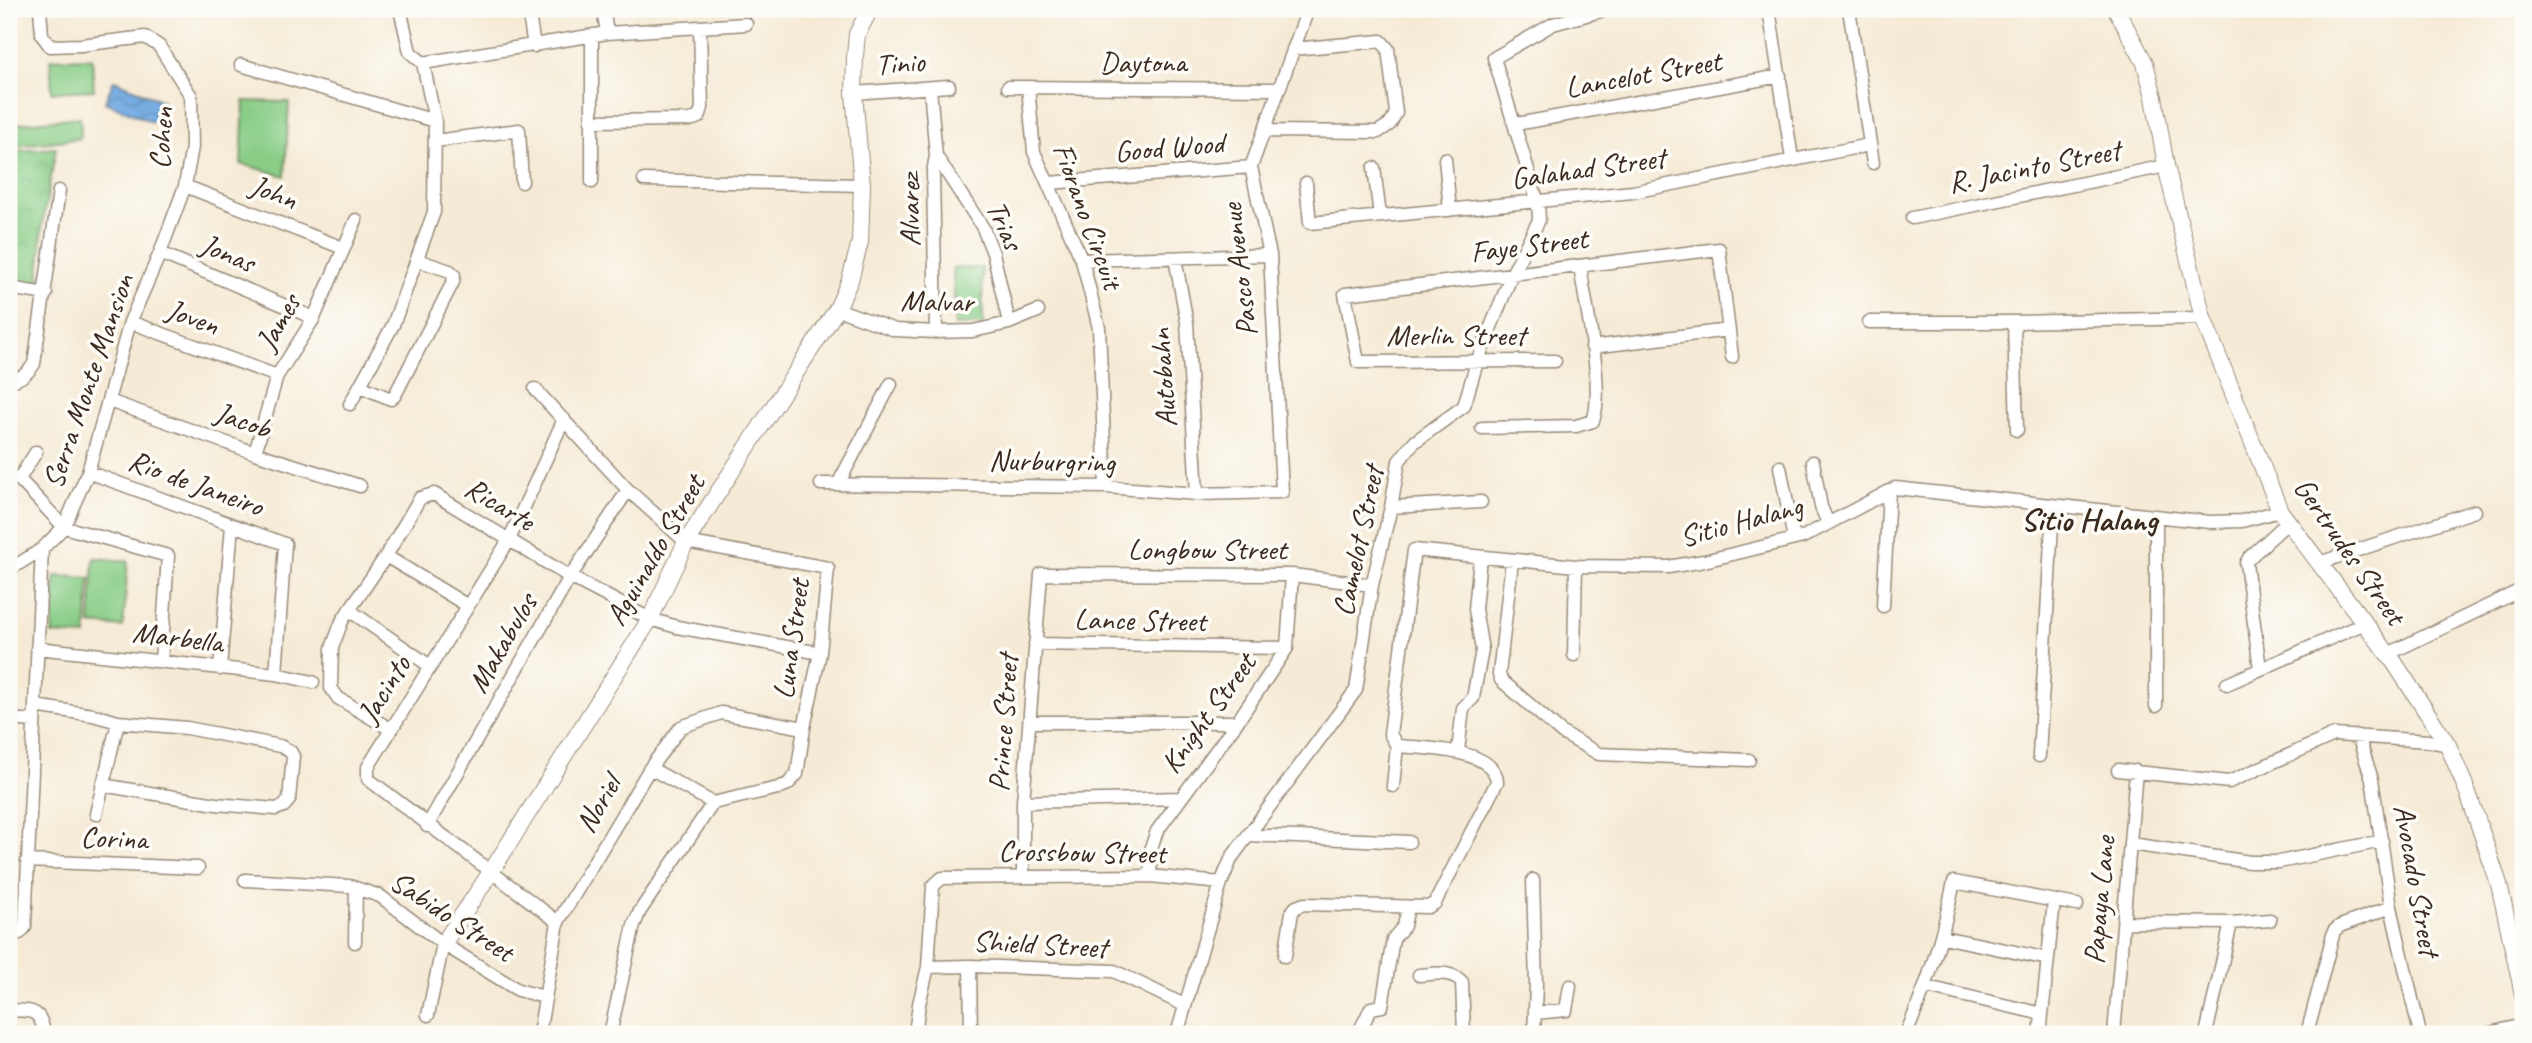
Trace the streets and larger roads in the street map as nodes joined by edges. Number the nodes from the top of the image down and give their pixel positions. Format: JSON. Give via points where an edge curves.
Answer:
{"nodes":[{"id":1,"x":40,"y":9,"type":"edge"},
{"id":2,"x":400,"y":9,"type":"edge"},
{"id":3,"x":528,"y":9,"type":"edge"},
{"id":4,"x":603,"y":9,"type":"edge"},
{"id":5,"x":870,"y":9,"type":"edge"},
{"id":6,"x":1059,"y":9,"type":"edge"},
{"id":7,"x":1308,"y":9,"type":"edge"},
{"id":8,"x":1605,"y":9,"type":"edge"},
{"id":9,"x":1769,"y":9,"type":"edge"},
{"id":10,"x":1849,"y":9,"type":"edge"},
{"id":11,"x":2116,"y":9,"type":"edge"},
{"id":12,"x":1085,"y":10,"type":"edge"},
{"id":13,"x":746,"y":24,"type":"dead end"},
{"id":14,"x":700,"y":27,"type":"junction"},
{"id":15,"x":607,"y":33,"type":"junction"},
{"id":16,"x":592,"y":36,"type":"junction"},
{"id":17,"x":534,"y":46,"type":"junction"},
{"id":18,"x":1293,"y":49,"type":"junction"},
{"id":19,"x":423,"y":63,"type":"junction"},
{"id":20,"x":241,"y":65,"type":"dead end"},
{"id":21,"x":1780,"y":76,"type":"junction"},
{"id":22,"x":949,"y":86,"type":"dead end"},
{"id":23,"x":1008,"y":87,"type":"dead end"},
{"id":24,"x":930,"y":88,"type":"junction"},
{"id":25,"x":1028,"y":88,"type":"junction"},
{"id":26,"x":1278,"y":89,"type":"junction"},
{"id":27,"x":854,"y":93,"type":"junction"},
{"id":28,"x":435,"y":121,"type":"junction"},
{"id":29,"x":591,"y":121,"type":"junction"},
{"id":30,"x":1516,"y":124,"type":"junction"},
{"id":31,"x":1265,"y":131,"type":"junction"},
{"id":32,"x":435,"y":141,"type":"junction"},
{"id":33,"x":1869,"y":145,"type":"junction"},
{"id":34,"x":936,"y":156,"type":"junction"},
{"id":35,"x":1446,"y":159,"type":"dead end"},
{"id":36,"x":1792,"y":159,"type":"junction"},
{"id":37,"x":1873,"y":163,"type":"dead end"},
{"id":38,"x":2166,"y":166,"type":"junction"},
{"id":39,"x":1251,"y":167,"type":"junction"},
{"id":40,"x":1374,"y":168,"type":"dead end"},
{"id":41,"x":644,"y":180,"type":"dead end"},
{"id":42,"x":522,"y":182,"type":"dead end"},
{"id":43,"x":593,"y":182,"type":"dead end"},
{"id":44,"x":1049,"y":183,"type":"junction"},
{"id":45,"x":1306,"y":183,"type":"dead end"},
{"id":46,"x":185,"y":186,"type":"junction"},
{"id":47,"x":862,"y":186,"type":"junction"},
{"id":48,"x":59,"y":191,"type":"dead end"},
{"id":49,"x":1538,"y":203,"type":"junction"},
{"id":50,"x":1450,"y":210,"type":"junction"},
{"id":51,"x":1380,"y":216,"type":"junction"},
{"id":52,"x":1912,"y":218,"type":"dead end"},
{"id":53,"x":356,"y":220,"type":"dead end"},
{"id":54,"x":343,"y":248,"type":"junction"},
{"id":55,"x":160,"y":253,"type":"junction"},
{"id":56,"x":1270,"y":256,"type":"junction"},
{"id":57,"x":1175,"y":258,"type":"junction"},
{"id":58,"x":417,"y":260,"type":"junction"},
{"id":59,"x":1082,"y":260,"type":"junction"},
{"id":60,"x":1580,"y":266,"type":"junction"},
{"id":61,"x":1512,"y":274,"type":"junction"},
{"id":62,"x":9,"y":288,"type":"edge"},
{"id":63,"x":46,"y":294,"type":"junction"},
{"id":64,"x":836,"y":309,"type":"junction"},
{"id":65,"x":1038,"y":311,"type":"dead end"},
{"id":66,"x":314,"y":318,"type":"junction"},
{"id":67,"x":2203,"y":318,"type":"junction"},
{"id":68,"x":130,"y":322,"type":"junction"},
{"id":69,"x":1869,"y":322,"type":"dead end"},
{"id":70,"x":2014,"y":322,"type":"junction"},
{"id":71,"x":1009,"y":323,"type":"junction"},
{"id":72,"x":1729,"y":330,"type":"junction"},
{"id":73,"x":936,"y":332,"type":"junction"},
{"id":74,"x":1592,"y":347,"type":"junction"},
{"id":75,"x":1732,"y":357,"type":"dead end"},
{"id":76,"x":1555,"y":361,"type":"dead end"},
{"id":77,"x":1358,"y":362,"type":"joint"},
{"id":78,"x":1477,"y":362,"type":"junction"},
{"id":79,"x":277,"y":376,"type":"junction"},
{"id":80,"x":9,"y":381,"type":"edge"},
{"id":81,"x":891,"y":384,"type":"dead end"},
{"id":82,"x":360,"y":386,"type":"junction"},
{"id":83,"x":536,"y":389,"type":"dead end"},
{"id":84,"x":109,"y":401,"type":"junction"},
{"id":85,"x":350,"y":404,"type":"dead end"},
{"id":86,"x":564,"y":419,"type":"junction"},
{"id":87,"x":1482,"y":428,"type":"dead end"},
{"id":88,"x":2017,"y":430,"type":"dead end"},
{"id":89,"x":36,"y":452,"type":"dead end"},
{"id":90,"x":255,"y":453,"type":"junction"},
{"id":91,"x":1813,"y":462,"type":"dead end"},
{"id":92,"x":1780,"y":467,"type":"dead end"},
{"id":93,"x":88,"y":472,"type":"junction"},
{"id":94,"x":14,"y":478,"type":"edge"},
{"id":95,"x":838,"y":484,"type":"junction"},
{"id":96,"x":821,"y":485,"type":"dead end"},
{"id":97,"x":360,"y":486,"type":"dead end"},
{"id":98,"x":1106,"y":487,"type":"junction"},
{"id":99,"x":628,"y":490,"type":"junction"},
{"id":100,"x":1889,"y":491,"type":"junction"},
{"id":101,"x":1282,"y":492,"type":"joint"},
{"id":102,"x":1197,"y":494,"type":"junction"},
{"id":103,"x":1481,"y":502,"type":"dead end"},
{"id":104,"x":2053,"y":506,"type":"junction"},
{"id":105,"x":1391,"y":507,"type":"junction"},
{"id":106,"x":2475,"y":511,"type":"dead end"},
{"id":107,"x":2284,"y":516,"type":"junction"},
{"id":108,"x":2156,"y":518,"type":"junction"},
{"id":109,"x":1828,"y":523,"type":"junction"},
{"id":110,"x":232,"y":525,"type":"junction"},
{"id":111,"x":64,"y":527,"type":"junction"},
{"id":112,"x":1794,"y":539,"type":"junction"},
{"id":113,"x":509,"y":540,"type":"junction"},
{"id":114,"x":687,"y":542,"type":"junction"},
{"id":115,"x":42,"y":549,"type":"junction"},
{"id":116,"x":386,"y":556,"type":"junction"},
{"id":117,"x":1480,"y":558,"type":"junction"},
{"id":118,"x":1512,"y":561,"type":"junction"},
{"id":119,"x":2319,"y":563,"type":"junction"},
{"id":120,"x":1576,"y":566,"type":"junction"},
{"id":121,"x":9,"y":570,"type":"edge"},
{"id":122,"x":1041,"y":574,"type":"joint"},
{"id":123,"x":1292,"y":575,"type":"junction"},
{"id":124,"x":570,"y":578,"type":"junction"},
{"id":125,"x":1372,"y":585,"type":"junction"},
{"id":126,"x":2523,"y":589,"type":"edge"},
{"id":127,"x":468,"y":606,"type":"junction"},
{"id":128,"x":1883,"y":606,"type":"dead end"},
{"id":129,"x":349,"y":610,"type":"junction"},
{"id":130,"x":650,"y":619,"type":"junction"},
{"id":131,"x":2365,"y":623,"type":"junction"},
{"id":132,"x":1035,"y":644,"type":"junction"},
{"id":133,"x":37,"y":648,"type":"junction"},
{"id":134,"x":1287,"y":648,"type":"junction"},
{"id":135,"x":820,"y":653,"type":"junction"},
{"id":136,"x":2388,"y":654,"type":"junction"},
{"id":137,"x":1574,"y":655,"type":"dead end"},
{"id":138,"x":161,"y":661,"type":"junction"},
{"id":139,"x":430,"y":666,"type":"junction"},
{"id":140,"x":220,"y":668,"type":"junction"},
{"id":141,"x":2260,"y":669,"type":"junction"},
{"id":142,"x":276,"y":674,"type":"junction"},
{"id":143,"x":313,"y":682,"type":"dead end"},
{"id":144,"x":2227,"y":684,"type":"dead end"},
{"id":145,"x":35,"y":706,"type":"junction"},
{"id":146,"x":2156,"y":706,"type":"dead end"},
{"id":147,"x":9,"y":719,"type":"edge"},
{"id":148,"x":34,"y":722,"type":"junction"},
{"id":149,"x":118,"y":722,"type":"junction"},
{"id":150,"x":1029,"y":722,"type":"junction"},
{"id":151,"x":1237,"y":722,"type":"junction"},
{"id":152,"x":804,"y":728,"type":"junction"},
{"id":153,"x":390,"y":729,"type":"junction"},
{"id":154,"x":2358,"y":736,"type":"junction"},
{"id":155,"x":2448,"y":745,"type":"junction"},
{"id":156,"x":1397,"y":746,"type":"junction"},
{"id":157,"x":1458,"y":751,"type":"junction"},
{"id":158,"x":2039,"y":756,"type":"dead end"},
{"id":159,"x":1749,"y":760,"type":"dead end"},
{"id":160,"x":650,"y":768,"type":"junction"},
{"id":161,"x":2118,"y":770,"type":"dead end"},
{"id":162,"x":2136,"y":771,"type":"junction"},
{"id":163,"x":102,"y":785,"type":"junction"},
{"id":164,"x":1393,"y":786,"type":"dead end"},
{"id":165,"x":1180,"y":798,"type":"junction"},
{"id":166,"x":1023,"y":802,"type":"junction"},
{"id":167,"x":713,"y":803,"type":"junction"},
{"id":168,"x":96,"y":814,"type":"dead end"},
{"id":169,"x":427,"y":826,"type":"junction"},
{"id":170,"x":1248,"y":835,"type":"junction"},
{"id":171,"x":2382,"y":841,"type":"junction"},
{"id":172,"x":1409,"y":842,"type":"dead end"},
{"id":173,"x":2131,"y":844,"type":"junction"},
{"id":174,"x":27,"y":861,"type":"junction"},
{"id":175,"x":198,"y":868,"type":"dead end"},
{"id":176,"x":491,"y":873,"type":"junction"},
{"id":177,"x":1023,"y":876,"type":"junction"},
{"id":178,"x":1150,"y":876,"type":"junction"},
{"id":179,"x":245,"y":880,"type":"dead end"},
{"id":180,"x":1533,"y":880,"type":"dead end"},
{"id":181,"x":1221,"y":883,"type":"junction"},
{"id":182,"x":356,"y":888,"type":"junction"},
{"id":183,"x":2053,"y":901,"type":"junction"},
{"id":184,"x":2077,"y":905,"type":"dead end"},
{"id":185,"x":2391,"y":906,"type":"junction"},
{"id":186,"x":1408,"y":907,"type":"junction"},
{"id":187,"x":2270,"y":920,"type":"dead end"},
{"id":188,"x":558,"y":922,"type":"junction"},
{"id":189,"x":2124,"y":922,"type":"junction"},
{"id":190,"x":2231,"y":923,"type":"junction"},
{"id":191,"x":14,"y":934,"type":"edge"},
{"id":192,"x":1943,"y":937,"type":"junction"},
{"id":193,"x":355,"y":942,"type":"dead end"},
{"id":194,"x":443,"y":944,"type":"junction"},
{"id":195,"x":1285,"y":956,"type":"dead end"},
{"id":196,"x":2048,"y":959,"type":"junction"},
{"id":197,"x":970,"y":966,"type":"junction"},
{"id":198,"x":928,"y":967,"type":"junction"},
{"id":199,"x":1419,"y":975,"type":"dead end"},
{"id":200,"x":1570,"y":986,"type":"dead end"},
{"id":201,"x":1927,"y":987,"type":"junction"},
{"id":202,"x":2523,"y":994,"type":"edge"},
{"id":203,"x":544,"y":997,"type":"junction"},
{"id":204,"x":1184,"y":1006,"type":"junction"},
{"id":205,"x":9,"y":1010,"type":"edge"},
{"id":206,"x":1535,"y":1013,"type":"junction"},
{"id":207,"x":428,"y":1014,"type":"dead end"},
{"id":208,"x":2042,"y":1014,"type":"junction"},
{"id":209,"x":2523,"y":1025,"type":"edge"},
{"id":210,"x":44,"y":1034,"type":"edge"},
{"id":211,"x":539,"y":1034,"type":"edge"},
{"id":212,"x":610,"y":1034,"type":"edge"},
{"id":213,"x":915,"y":1034,"type":"edge"},
{"id":214,"x":956,"y":1034,"type":"edge"},
{"id":215,"x":971,"y":1034,"type":"edge"},
{"id":216,"x":1177,"y":1034,"type":"edge"},
{"id":217,"x":1357,"y":1034,"type":"edge"},
{"id":218,"x":1464,"y":1034,"type":"edge"},
{"id":219,"x":1534,"y":1034,"type":"edge"},
{"id":220,"x":1906,"y":1034,"type":"edge"},
{"id":221,"x":2040,"y":1034,"type":"edge"},
{"id":222,"x":2114,"y":1034,"type":"edge"},
{"id":223,"x":2124,"y":1034,"type":"edge"},
{"id":224,"x":2206,"y":1034,"type":"edge"},
{"id":225,"x":2307,"y":1034,"type":"edge"},
{"id":226,"x":2420,"y":1034,"type":"edge"},
{"id":227,"x":2486,"y":1034,"type":"edge"}],
"edges":[{"from":1,"to":46,"type":"street","name":"Cohen","via":[[42,35],[50,46],[145,37],[159,47],[191,96],[192,147]]},
{"from":2,"to":19,"type":"street","via":[[410,52]]},
{"from":3,"to":17,"type":"street"},
{"from":4,"to":15,"type":"street"},
{"from":5,"to":27,"type":"street","name":"Aguinaldo Street","via":[[857,34]]},
{"from":6,"to":12,"type":"street"},
{"from":7,"to":18,"type":"street","name":"Pasco Avenue"},
{"from":8,"to":30,"type":"street","name":"Camelot Street","via":[[1553,24],[1494,58]]},
{"from":9,"to":21,"type":"street"},
{"from":10,"to":33,"type":"street"},
{"from":11,"to":38,"type":"street","name":"Gertrudes Street","via":[[2145,63]]},
{"from":13,"to":14,"type":"street"},
{"from":14,"to":15,"type":"street"},
{"from":14,"to":29,"type":"street","via":[[699,117]]},
{"from":15,"to":16,"type":"street"},
{"from":16,"to":17,"type":"street"},
{"from":16,"to":29,"type":"street"},
{"from":17,"to":19,"type":"street"},
{"from":18,"to":26,"type":"street","name":"Pasco Avenue"},
{"from":18,"to":31,"type":"street","via":[[1381,41],[1388,48],[1395,113],[1390,124],[1378,132]]},
{"from":19,"to":28,"type":"street"},
{"from":20,"to":28,"type":"street"},
{"from":21,"to":30,"type":"street","name":"Lancelot Street"},
{"from":21,"to":36,"type":"street"},
{"from":22,"to":24,"type":"street","name":"Tinio"},
{"from":23,"to":25,"type":"street","name":"Daytona"},
{"from":24,"to":27,"type":"street","name":"Tinio"},
{"from":24,"to":34,"type":"street","name":"Alvarez"},
{"from":25,"to":26,"type":"street","name":"Daytona"},
{"from":25,"to":44,"type":"street","name":"Fiorano Circuit","via":[[1034,152]]},
{"from":26,"to":31,"type":"street","name":"Pasco Avenue"},
{"from":27,"to":47,"type":"street","name":"Aguinaldo Street"},
{"from":28,"to":32,"type":"street"},
{"from":29,"to":43,"type":"street"},
{"from":30,"to":49,"type":"street","name":"Camelot Street"},
{"from":31,"to":39,"type":"street","name":"Pasco Avenue"},
{"from":32,"to":42,"type":"street","via":[[519,131]]},
{"from":32,"to":58,"type":"street","via":[[434,212]]},
{"from":33,"to":36,"type":"street","name":"Galahad Street"},
{"from":33,"to":37,"type":"street"},
{"from":34,"to":71,"type":"street","name":"Trias","via":[[983,228]]},
{"from":34,"to":73,"type":"street","name":"Alvarez"},
{"from":35,"to":50,"type":"street"},
{"from":36,"to":49,"type":"street","name":"Galahad Street","via":[[1633,192]]},
{"from":38,"to":52,"type":"street","name":"R. Jacinto Street"},
{"from":38,"to":67,"type":"street","name":"Gertrudes Street"},
{"from":39,"to":44,"type":"street","name":"Good Wood"},
{"from":39,"to":56,"type":"street","name":"Pasco Avenue"},
{"from":40,"to":51,"type":"street"},
{"from":41,"to":47,"type":"street"},
{"from":44,"to":59,"type":"street","name":"Fiorano Circuit"},
{"from":45,"to":51,"type":"street","name":"Galahad Street","via":[[1310,223]]},
{"from":46,"to":54,"type":"street","name":"John"},
{"from":46,"to":55,"type":"street","name":"Serra Monte Mansion"},
{"from":47,"to":64,"type":"street","name":"Aguinaldo Street","via":[[860,242]]},
{"from":48,"to":63,"type":"street"},
{"from":49,"to":50,"type":"street","name":"Galahad Street"},
{"from":49,"to":61,"type":"street","name":"Camelot Street","via":[[1539,220]]},
{"from":50,"to":51,"type":"street","name":"Galahad Street"},
{"from":53,"to":54,"type":"street","name":"James"},
{"from":54,"to":66,"type":"street","name":"James"},
{"from":55,"to":66,"type":"street","name":"Jonas"},
{"from":55,"to":68,"type":"street","name":"Serra Monte Mansion"},
{"from":56,"to":57,"type":"street"},
{"from":56,"to":101,"type":"street","name":"Pasco Avenue"},
{"from":57,"to":59,"type":"street"},
{"from":57,"to":102,"type":"street","name":"Autobahn","via":[[1187,323]]},
{"from":58,"to":82,"type":"street","via":[[393,325]]},
{"from":58,"to":82,"type":"street","via":[[450,271],[453,282],[391,399]]},
{"from":59,"to":98,"type":"street","name":"Fiorano Circuit","via":[[1099,328]]},
{"from":60,"to":61,"type":"street","name":"Faye Street"},
{"from":60,"to":72,"type":"street","name":"Faye Street","via":[[1719,249]]},
{"from":60,"to":74,"type":"street"},
{"from":61,"to":77,"type":"street","name":"Faye Street","via":[[1346,294]]},
{"from":61,"to":78,"type":"street","name":"Camelot Street"},
{"from":62,"to":63,"type":"street"},
{"from":63,"to":80,"type":"street","via":[[34,364],[27,373]]},
{"from":64,"to":73,"type":"street","name":"Malvar","via":[[895,330]]},
{"from":64,"to":114,"type":"street","name":"Aguinaldo Street"},
{"from":65,"to":71,"type":"street","name":"Malvar"},
{"from":66,"to":79,"type":"street","name":"James"},
{"from":67,"to":70,"type":"street"},
{"from":67,"to":107,"type":"street","name":"Gertrudes Street"},
{"from":68,"to":79,"type":"street","name":"Joven"},
{"from":68,"to":84,"type":"street","name":"Serra Monte Mansion"},
{"from":69,"to":70,"type":"street"},
{"from":70,"to":88,"type":"street"},
{"from":71,"to":73,"type":"street","name":"Malvar","via":[[973,331]]},
{"from":72,"to":74,"type":"street"},
{"from":72,"to":75,"type":"street"},
{"from":74,"to":87,"type":"street","via":[[1598,408],[1593,421],[1576,426]]},
{"from":76,"to":78,"type":"street","name":"Merlin Street"},
{"from":77,"to":78,"type":"street","name":"Merlin Street"},
{"from":78,"to":105,"type":"street","name":"Camelot Street","via":[[1464,406],[1413,443],[1399,461]]},
{"from":79,"to":90,"type":"street","name":"James"},
{"from":81,"to":95,"type":"street"},
{"from":82,"to":85,"type":"street"},
{"from":83,"to":86,"type":"street"},
{"from":84,"to":90,"type":"street","name":"Jacob"},
{"from":84,"to":93,"type":"street","name":"Serra Monte Mansion"},
{"from":86,"to":99,"type":"street"},
{"from":86,"to":113,"type":"street","name":"Jacinto"},
{"from":89,"to":94,"type":"street"},
{"from":90,"to":97,"type":"street","name":"Jacob"},
{"from":91,"to":109,"type":"street"},
{"from":92,"to":112,"type":"street"},
{"from":93,"to":110,"type":"street","name":"Rio de Janeiro"},
{"from":93,"to":111,"type":"street","name":"Serra Monte Mansion"},
{"from":94,"to":111,"type":"street"},
{"from":95,"to":96,"type":"street","name":"Nurburgring"},
{"from":95,"to":98,"type":"street","name":"Nurburgring"},
{"from":98,"to":102,"type":"street","name":"Nurburgring"},
{"from":99,"to":114,"type":"street"},
{"from":99,"to":124,"type":"street","name":"Makabulos"},
{"from":100,"to":104,"type":"street","name":"Sitio Halang","via":[[1933,491]]},
{"from":100,"to":109,"type":"street","name":"Sitio Halang"},
{"from":100,"to":128,"type":"street"},
{"from":101,"to":102,"type":"street","name":"Nurburgring"},
{"from":103,"to":105,"type":"street"},
{"from":104,"to":108,"type":"street","name":"Sitio Halang"},
{"from":104,"to":158,"type":"street"},
{"from":105,"to":125,"type":"street","name":"Camelot Street"},
{"from":106,"to":119,"type":"street"},
{"from":107,"to":108,"type":"street","name":"Sitio Halang","via":[[2210,522]]},
{"from":107,"to":119,"type":"street","name":"Gertrudes Street"},
{"from":107,"to":141,"type":"street","via":[[2246,563]]},
{"from":108,"to":146,"type":"street"},
{"from":109,"to":112,"type":"street","name":"Sitio Halang"},
{"from":110,"to":140,"type":"street"},
{"from":110,"to":142,"type":"street","name":"Rio de Janeiro","via":[[285,544]]},
{"from":111,"to":115,"type":"street","name":"Serra Monte Mansion"},
{"from":111,"to":138,"type":"street","via":[[168,556]]},
{"from":112,"to":120,"type":"street","name":"Sitio Halang","via":[[1668,567]]},
{"from":113,"to":116,"type":"street","name":"Ricarte","via":[[434,494],[420,498]]},
{"from":113,"to":124,"type":"street","name":"Ricarte"},
{"from":113,"to":127,"type":"street","name":"Jacinto"},
{"from":114,"to":130,"type":"street","name":"Aguinaldo Street"},
{"from":114,"to":135,"type":"street","name":"Luna Street","via":[[828,569]]},
{"from":115,"to":121,"type":"street","name":"Serra Monte Mansion"},
{"from":115,"to":133,"type":"street"},
{"from":116,"to":127,"type":"street"},
{"from":116,"to":129,"type":"street","name":"Ricarte"},
{"from":117,"to":118,"type":"street","name":"Sitio Halang"},
{"from":117,"to":156,"type":"street","name":"Sitio Halang","via":[[1414,550],[1390,734]]},
{"from":117,"to":157,"type":"street","via":[[1475,610],[1482,650],[1473,698],[1463,708]]},
{"from":118,"to":120,"type":"street","name":"Sitio Halang"},
{"from":118,"to":159,"type":"street","via":[[1499,674],[1530,707],[1599,754]]},
{"from":119,"to":131,"type":"street","name":"Gertrudes Street"},
{"from":120,"to":137,"type":"street"},
{"from":122,"to":123,"type":"street","name":"Longbow Street"},
{"from":122,"to":132,"type":"street","name":"Prince Street"},
{"from":123,"to":125,"type":"street","name":"Longbow Street"},
{"from":123,"to":134,"type":"street","name":"Knight Street"},
{"from":124,"to":130,"type":"street","name":"Ricarte"},
{"from":124,"to":169,"type":"street","name":"Makabulos"},
{"from":125,"to":170,"type":"street","name":"Camelot Street","via":[[1356,690]]},
{"from":126,"to":136,"type":"street"},
{"from":127,"to":139,"type":"street","name":"Jacinto"},
{"from":129,"to":139,"type":"street"},
{"from":129,"to":153,"type":"street","name":"Ricarte","via":[[332,648],[331,688],[338,698]]},
{"from":130,"to":135,"type":"street","name":"Ricarte"},
{"from":130,"to":176,"type":"street","name":"Aguinaldo Street"},
{"from":131,"to":136,"type":"street","name":"Gertrudes Street"},
{"from":131,"to":141,"type":"street"},
{"from":132,"to":134,"type":"street","name":"Lance Street"},
{"from":132,"to":150,"type":"street","name":"Prince Street"},
{"from":133,"to":138,"type":"street","name":"Marbella"},
{"from":133,"to":145,"type":"street"},
{"from":134,"to":151,"type":"street","name":"Knight Street"},
{"from":135,"to":152,"type":"street","name":"Luna Street"},
{"from":136,"to":155,"type":"street","name":"Gertrudes Street"},
{"from":138,"to":140,"type":"street","name":"Marbella"},
{"from":139,"to":153,"type":"street","name":"Jacinto"},
{"from":140,"to":142,"type":"street","name":"Marbella"},
{"from":141,"to":144,"type":"street"},
{"from":142,"to":143,"type":"street","name":"Marbella"},
{"from":145,"to":148,"type":"street"},
{"from":145,"to":149,"type":"street"},
{"from":147,"to":148,"type":"street"},
{"from":148,"to":174,"type":"street"},
{"from":149,"to":163,"type":"street"},
{"from":149,"to":163,"type":"street","via":[[280,746],[293,755],[289,800],[276,809]]},
{"from":150,"to":151,"type":"street"},
{"from":150,"to":166,"type":"street","name":"Prince Street"},
{"from":151,"to":165,"type":"street","name":"Knight Street"},
{"from":152,"to":160,"type":"street","name":"Noriel","via":[[721,713],[681,727]]},
{"from":152,"to":167,"type":"street","name":"Luna Street","via":[[797,774],[788,784]]},
{"from":153,"to":169,"type":"street","name":"Jacinto","via":[[368,767],[368,779]]},
{"from":154,"to":155,"type":"street"},
{"from":154,"to":162,"type":"street","via":[[2334,736],[2229,782]]},
{"from":154,"to":171,"type":"street","name":"Avocado Street","via":[[2372,779]]},
{"from":155,"to":202,"type":"street","name":"Gertrudes Street","via":[[2499,884]]},
{"from":156,"to":157,"type":"street"},
{"from":156,"to":164,"type":"street"},
{"from":157,"to":186,"type":"street","via":[[1488,765],[1497,782],[1435,903]]},
{"from":160,"to":167,"type":"street"},
{"from":160,"to":188,"type":"street","name":"Noriel"},
{"from":161,"to":162,"type":"street"},
{"from":162,"to":173,"type":"street","name":"Papaya Lane"},
{"from":163,"to":168,"type":"street"},
{"from":165,"to":166,"type":"street"},
{"from":165,"to":178,"type":"street","name":"Knight Street","via":[[1157,831]]},
{"from":166,"to":177,"type":"street","name":"Prince Street"},
{"from":167,"to":212,"type":"street","via":[[637,918]]},
{"from":169,"to":176,"type":"street","name":"Jacinto"},
{"from":170,"to":172,"type":"street"},
{"from":170,"to":181,"type":"street","name":"Camelot Street","via":[[1232,856]]},
{"from":171,"to":173,"type":"street","via":[[2269,862]]},
{"from":171,"to":185,"type":"street","name":"Avocado Street"},
{"from":173,"to":189,"type":"street","name":"Papaya Lane"},
{"from":174,"to":175,"type":"street","name":"Corina"},
{"from":174,"to":191,"type":"street","via":[[25,926]]},
{"from":176,"to":188,"type":"street","name":"Jacinto"},
{"from":176,"to":194,"type":"street","name":"Aguinaldo Street"},
{"from":177,"to":178,"type":"street","name":"Crossbow Street"},
{"from":177,"to":198,"type":"street","name":"Crossbow Street","via":[[942,877],[933,886]]},
{"from":178,"to":181,"type":"street","name":"Crossbow Street"},
{"from":179,"to":182,"type":"street","name":"Sabido Street"},
{"from":180,"to":206,"type":"street"},
{"from":181,"to":204,"type":"street","name":"Camelot Street"},
{"from":182,"to":193,"type":"street"},
{"from":182,"to":194,"type":"street","name":"Sabido Street","via":[[380,896]]},
{"from":183,"to":184,"type":"street"},
{"from":183,"to":192,"type":"street","via":[[1954,883]]},
{"from":183,"to":196,"type":"street"},
{"from":185,"to":225,"type":"street","via":[[2334,931]]},
{"from":185,"to":226,"type":"street","name":"Avocado Street"},
{"from":186,"to":195,"type":"street","via":[[1296,907]]},
{"from":186,"to":217,"type":"street","via":[[1404,926],[1394,939],[1382,1006],[1371,1008]]},
{"from":187,"to":190,"type":"street"},
{"from":188,"to":203,"type":"street","name":"Noriel"},
{"from":189,"to":190,"type":"street"},
{"from":189,"to":222,"type":"street","name":"Papaya Lane"},
{"from":190,"to":224,"type":"street"},
{"from":192,"to":196,"type":"street"},
{"from":192,"to":201,"type":"street"},
{"from":194,"to":203,"type":"street","name":"Sabido Street","via":[[518,990]]},
{"from":194,"to":207,"type":"street","name":"Aguinaldo Street"},
{"from":196,"to":208,"type":"street"},
{"from":197,"to":198,"type":"street","name":"Shield Street"},
{"from":197,"to":204,"type":"street","name":"Shield Street","via":[[1114,971]]},
{"from":197,"to":215,"type":"street"},
{"from":198,"to":213,"type":"street"},
{"from":199,"to":218,"type":"street","via":[[1448,974],[1462,982]]},
{"from":200,"to":206,"type":"street","via":[[1566,1010]]},
{"from":201,"to":208,"type":"street"},
{"from":201,"to":220,"type":"street"},
{"from":203,"to":211,"type":"street","name":"Noriel"},
{"from":204,"to":216,"type":"street","name":"Camelot Street"},
{"from":205,"to":210,"type":"street","via":[[34,1012],[43,1021]]},
{"from":206,"to":219,"type":"street"},
{"from":208,"to":221,"type":"street"},
{"from":209,"to":227,"type":"street"},
{"from":213,"to":214,"type":"street"},
{"from":222,"to":223,"type":"street"}]}
